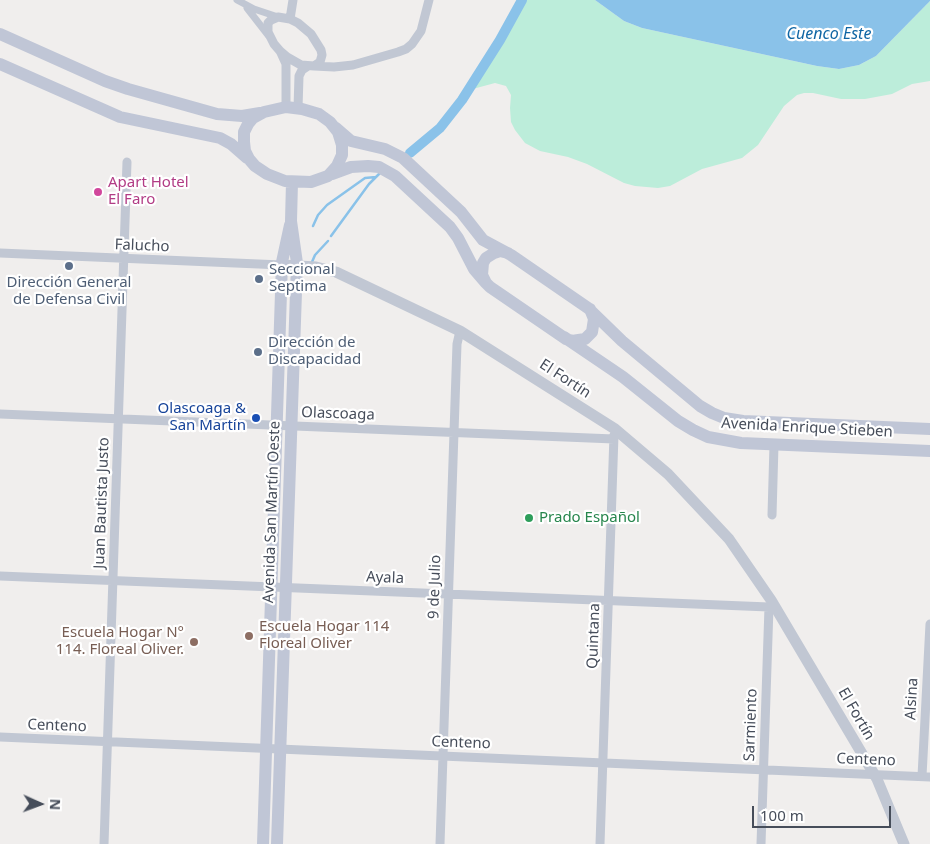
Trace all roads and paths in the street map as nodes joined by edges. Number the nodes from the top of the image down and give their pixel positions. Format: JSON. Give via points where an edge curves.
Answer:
{"nodes":[{"id":1,"x":293,"y":0,"type":"edge"},
{"id":2,"x":429,"y":0,"type":"edge"},
{"id":3,"x":240,"y":2,"type":"edge"},
{"id":4,"x":278,"y":18,"type":"junction"},
{"id":5,"x":290,"y":19,"type":"junction"},
{"id":6,"x":0,"y":34,"type":"edge"},
{"id":7,"x":270,"y":38,"type":"junction"},
{"id":8,"x":280,"y":51,"type":"junction"},
{"id":9,"x":0,"y":64,"type":"edge"},
{"id":10,"x":311,"y":66,"type":"junction"},
{"id":11,"x":292,"y":108,"type":"junction"},
{"id":12,"x":260,"y":113,"type":"junction"},
{"id":13,"x":336,"y":128,"type":"junction"},
{"id":14,"x":127,"y":162,"type":"dead end"},
{"id":15,"x":252,"y":163,"type":"junction"},
{"id":16,"x":422,"y":175,"type":"junction"},
{"id":17,"x":328,"y":176,"type":"junction"},
{"id":18,"x":292,"y":182,"type":"junction"},
{"id":19,"x":409,"y":189,"type":"junction"},
{"id":20,"x":291,"y":221,"type":"junction"},
{"id":21,"x":0,"y":253,"type":"edge"},
{"id":22,"x":511,"y":255,"type":"junction"},
{"id":23,"x":124,"y":259,"type":"junction"},
{"id":24,"x":282,"y":265,"type":"junction"},
{"id":25,"x":297,"y":266,"type":"junction"},
{"id":26,"x":486,"y":283,"type":"junction"},
{"id":27,"x":588,"y":308,"type":"junction"},
{"id":28,"x":460,"y":331,"type":"junction"},
{"id":29,"x":564,"y":337,"type":"junction"},
{"id":30,"x":0,"y":414,"type":"edge"},
{"id":31,"x":118,"y":419,"type":"junction"},
{"id":32,"x":277,"y":426,"type":"junction"},
{"id":33,"x":291,"y":426,"type":"junction"},
{"id":34,"x":930,"y":429,"type":"edge"},
{"id":35,"x":454,"y":433,"type":"junction"},
{"id":36,"x":614,"y":434,"type":"junction"},
{"id":37,"x":774,"y":445,"type":"junction"},
{"id":38,"x":930,"y":451,"type":"edge"},
{"id":39,"x":772,"y":515,"type":"dead end"},
{"id":40,"x":0,"y":576,"type":"edge"},
{"id":41,"x":113,"y":580,"type":"junction"},
{"id":42,"x":271,"y":587,"type":"junction"},
{"id":43,"x":286,"y":587,"type":"junction"},
{"id":44,"x":449,"y":594,"type":"junction"},
{"id":45,"x":609,"y":600,"type":"junction"},
{"id":46,"x":772,"y":605,"type":"junction"},
{"id":47,"x":930,"y":624,"type":"edge"},
{"id":48,"x":0,"y":737,"type":"edge"},
{"id":49,"x":107,"y":742,"type":"junction"},
{"id":50,"x":266,"y":749,"type":"junction"},
{"id":51,"x":280,"y":749,"type":"junction"},
{"id":52,"x":443,"y":756,"type":"junction"},
{"id":53,"x":603,"y":763,"type":"junction"},
{"id":54,"x":764,"y":769,"type":"junction"},
{"id":55,"x":874,"y":774,"type":"junction"},
{"id":56,"x":926,"y":776,"type":"edge"},
{"id":57,"x":104,"y":844,"type":"edge"},
{"id":58,"x":262,"y":844,"type":"edge"},
{"id":59,"x":277,"y":844,"type":"edge"},
{"id":60,"x":440,"y":844,"type":"edge"},
{"id":61,"x":600,"y":844,"type":"edge"},
{"id":62,"x":761,"y":844,"type":"edge"},
{"id":63,"x":904,"y":844,"type":"edge"}],
"edges":[{"from":1,"to":5,"type":"street"},
{"from":2,"to":10,"type":"street","via":[[421,31],[406,48],[353,65]]},
{"from":3,"to":4,"type":"street"},
{"from":3,"to":7,"type":"street"},
{"from":4,"to":5,"type":"street"},
{"from":4,"to":7,"type":"street","via":[[268,23]]},
{"from":5,"to":10,"type":"street","via":[[311,34],[319,45],[322,59]]},
{"from":6,"to":12,"type":"main road","via":[[128,89],[217,114],[242,116]]},
{"from":7,"to":8,"type":"street"},
{"from":8,"to":10,"type":"street","via":[[294,62]]},
{"from":8,"to":11,"type":"street","via":[[286,64]]},
{"from":9,"to":15,"type":"main road","via":[[120,117],[220,138]]},
{"from":10,"to":11,"type":"street","via":[[302,70],[299,76]]},
{"from":11,"to":12,"type":"main road"},
{"from":11,"to":13,"type":"main road","via":[[319,114]]},
{"from":12,"to":15,"type":"main road","via":[[244,132],[245,151]]},
{"from":13,"to":16,"type":"main road","name":"Avenida Enrique Stieben","via":[[351,141],[395,153]]},
{"from":13,"to":17,"type":"main road","via":[[342,141],[342,154]]},
{"from":14,"to":23,"type":"street","name":"Juan Bautista Justo"},
{"from":15,"to":18,"type":"main road","via":[[266,174]]},
{"from":16,"to":19,"type":"main road"},
{"from":16,"to":22,"type":"main road","name":"Avenida Enrique Stieben","via":[[461,212],[483,240]]},
{"from":17,"to":18,"type":"main road","via":[[311,182]]},
{"from":17,"to":19,"type":"main road","name":"Avenida Enrique Stieben","via":[[350,167],[373,166],[390,173]]},
{"from":18,"to":20,"type":"main road","name":"Avenida San Martín Oeste"},
{"from":19,"to":26,"type":"main road","name":"Avenida Enrique Stieben","via":[[452,230],[474,269]]},
{"from":20,"to":24,"type":"main road","name":"Avenida San Martín Oeste"},
{"from":20,"to":25,"type":"main road","name":"Avenida San Martín Oeste"},
{"from":21,"to":23,"type":"street","name":"Falucho"},
{"from":22,"to":26,"type":"main road","via":[[497,252],[486,258],[481,272]]},
{"from":22,"to":27,"type":"main road","name":"Avenida Enrique Stieben"},
{"from":23,"to":24,"type":"street","name":"Falucho"},
{"from":23,"to":31,"type":"street","name":"Juan Bautista Justo"},
{"from":24,"to":25,"type":"street","name":"El Fortín"},
{"from":24,"to":32,"type":"main road","name":"Avenida San Martín Oeste"},
{"from":25,"to":28,"type":"street","name":"El Fortín","via":[[321,267],[336,272]]},
{"from":25,"to":33,"type":"main road","name":"Avenida San Martín Oeste"},
{"from":26,"to":29,"type":"main road","name":"Avenida Enrique Stieben"},
{"from":27,"to":29,"type":"main road","via":[[594,319],[590,334],[576,341]]},
{"from":27,"to":34,"type":"main road","name":"Avenida Enrique Stieben","via":[[622,342],[700,406],[724,418]]},
{"from":28,"to":35,"type":"street","name":"9 de Julio"},
{"from":28,"to":36,"type":"street","name":"El Fortín"},
{"from":29,"to":37,"type":"main road","name":"Avenida Enrique Stieben","via":[[623,376],[693,430],[725,442]]},
{"from":30,"to":31,"type":"street","name":"Olascoaga"},
{"from":31,"to":32,"type":"street","name":"Olascoaga"},
{"from":31,"to":41,"type":"street","name":"Juan Bautista Justo"},
{"from":32,"to":33,"type":"street","name":"Olascoaga"},
{"from":32,"to":42,"type":"main road","name":"Avenida San Martín Oeste"},
{"from":33,"to":35,"type":"street","name":"Olascoaga"},
{"from":33,"to":43,"type":"main road","name":"Avenida San Martín Oeste"},
{"from":35,"to":36,"type":"street","name":"Olascoaga"},
{"from":35,"to":44,"type":"street","name":"9 de Julio"},
{"from":36,"to":45,"type":"street","name":"Quintana"},
{"from":36,"to":46,"type":"street","name":"El Fortín","via":[[668,474],[700,508],[733,544]]},
{"from":37,"to":38,"type":"main road","name":"Avenida Enrique Stieben"},
{"from":37,"to":39,"type":"street"},
{"from":40,"to":41,"type":"street","name":"Ayala"},
{"from":41,"to":42,"type":"street","name":"Ayala"},
{"from":41,"to":49,"type":"street","name":"Juan Bautista Justo"},
{"from":42,"to":43,"type":"street","name":"Ayala"},
{"from":42,"to":50,"type":"main road","name":"Avenida San Martín Oeste"},
{"from":43,"to":44,"type":"street","name":"Ayala"},
{"from":43,"to":51,"type":"main road","name":"Avenida San Martín Oeste"},
{"from":44,"to":45,"type":"street","name":"Ayala"},
{"from":44,"to":52,"type":"street","name":"9 de Julio"},
{"from":45,"to":46,"type":"street","name":"Ayala"},
{"from":45,"to":53,"type":"street","name":"Quintana"},
{"from":46,"to":54,"type":"street","name":"Sarmiento"},
{"from":46,"to":55,"type":"street","name":"El Fortín"},
{"from":47,"to":56,"type":"street","name":"Alsina"},
{"from":48,"to":49,"type":"street","name":"Centeno"},
{"from":49,"to":50,"type":"street","name":"Centeno"},
{"from":49,"to":57,"type":"street","name":"Juan Bautista Justo"},
{"from":50,"to":51,"type":"street","name":"Centeno"},
{"from":50,"to":58,"type":"main road","name":"Avenida San Martín Oeste"},
{"from":51,"to":52,"type":"street","name":"Centeno"},
{"from":51,"to":59,"type":"main road","name":"Avenida San Martín Oeste"},
{"from":52,"to":53,"type":"street","name":"Centeno"},
{"from":52,"to":60,"type":"street","name":"9 de Julio"},
{"from":53,"to":54,"type":"street","name":"Centeno"},
{"from":53,"to":61,"type":"street","name":"Quintana"},
{"from":54,"to":55,"type":"street","name":"Centeno"},
{"from":54,"to":62,"type":"street","name":"Sarmiento"},
{"from":55,"to":56,"type":"street","name":"Centeno"},
{"from":55,"to":63,"type":"street","name":"El Fortín"}]}
